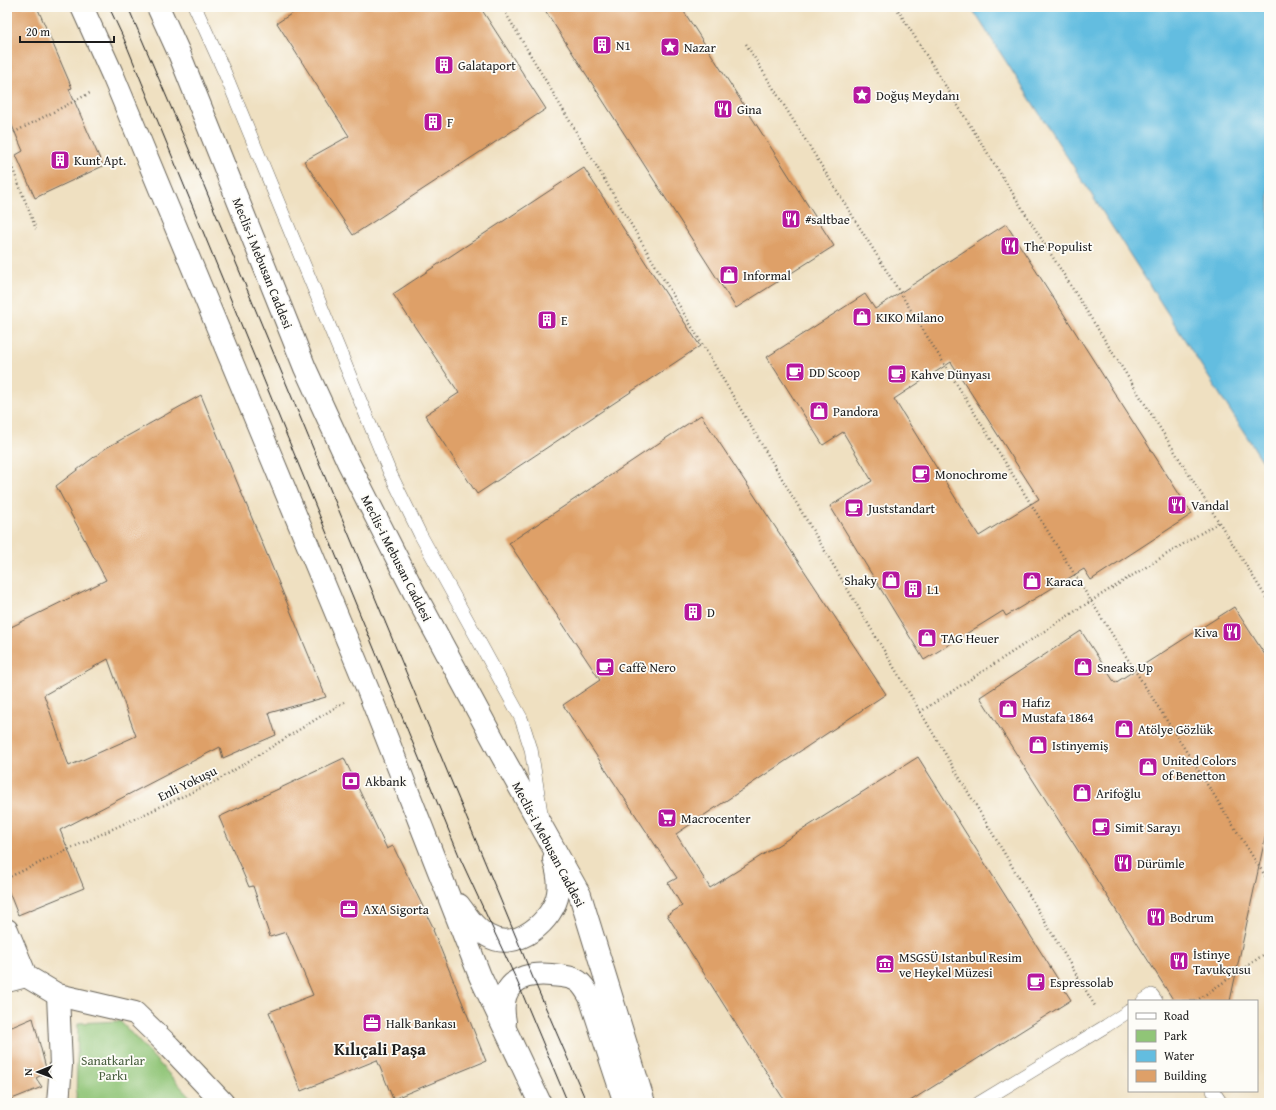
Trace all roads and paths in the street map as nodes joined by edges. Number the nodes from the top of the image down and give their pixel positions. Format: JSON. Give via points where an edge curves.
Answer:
{"nodes":[{"id":1,"x":82,"y":7,"type":"edge"},
{"id":2,"x":158,"y":7,"type":"edge"},
{"id":3,"x":195,"y":7,"type":"edge"},
{"id":4,"x":502,"y":7,"type":"edge"},
{"id":5,"x":896,"y":7,"type":"edge"},
{"id":6,"x":746,"y":44,"type":"dead end"},
{"id":7,"x":114,"y":78,"type":"junction"},
{"id":8,"x":7,"y":136,"type":"edge"},
{"id":9,"x":7,"y":154,"type":"edge"},
{"id":10,"x":36,"y":229,"type":"dead end"},
{"id":11,"x":1219,"y":522,"type":"junction"},
{"id":12,"x":1091,"y":601,"type":"junction"},
{"id":13,"x":1269,"y":602,"type":"edge"},
{"id":14,"x":368,"y":690,"type":"junction"},
{"id":15,"x":920,"y":712,"type":"junction"},
{"id":16,"x":544,"y":832,"type":"junction"},
{"id":17,"x":440,"y":873,"type":"junction"},
{"id":18,"x":7,"y":878,"type":"edge"},
{"id":19,"x":1269,"y":882,"type":"edge"},
{"id":20,"x":7,"y":930,"type":"edge"},
{"id":21,"x":1269,"y":951,"type":"edge"},
{"id":22,"x":17,"y":978,"type":"edge"},
{"id":23,"x":58,"y":995,"type":"junction"},
{"id":24,"x":1144,"y":1000,"type":"edge"},
{"id":25,"x":1155,"y":1000,"type":"edge"},
{"id":26,"x":1197,"y":1000,"type":"edge"},
{"id":27,"x":1128,"y":1011,"type":"edge"},
{"id":28,"x":1106,"y":1026,"type":"junction"},
{"id":29,"x":509,"y":1035,"type":"junction"},
{"id":30,"x":1215,"y":1092,"type":"edge"},
{"id":31,"x":58,"y":1103,"type":"edge"},
{"id":32,"x":223,"y":1103,"type":"edge"},
{"id":33,"x":540,"y":1103,"type":"edge"},
{"id":34,"x":625,"y":1103,"type":"edge"},
{"id":35,"x":644,"y":1103,"type":"edge"},
{"id":36,"x":979,"y":1103,"type":"edge"},
{"id":37,"x":1221,"y":1103,"type":"edge"}],
"edges":[{"from":1,"to":7,"type":"main road"},
{"from":2,"to":16,"type":"main road","name":"Meclis-i Mebusan Caddesi","via":[[179,53],[302,361],[348,462],[414,592]]},
{"from":3,"to":16,"type":"lane","via":[[224,71],[390,473],[420,534],[521,718],[531,749]]},
{"from":4,"to":15,"type":"path"},
{"from":5,"to":11,"type":"path"},
{"from":6,"to":12,"type":"path"},
{"from":7,"to":8,"type":"path","via":[[85,96]]},
{"from":7,"to":14,"type":"main road"},
{"from":9,"to":10,"type":"path"},
{"from":11,"to":12,"type":"path"},
{"from":11,"to":13,"type":"path"},
{"from":12,"to":15,"type":"path"},
{"from":12,"to":19,"type":"path"},
{"from":14,"to":17,"type":"main road"},
{"from":14,"to":18,"type":"path","name":"Enli Yokuşu","via":[[218,780]]},
{"from":15,"to":28,"type":"path"},
{"from":16,"to":17,"type":"main road","via":[[555,863],[558,894],[543,922],[517,938],[498,940],[488,936],[473,924]]},
{"from":16,"to":35,"type":"main road","name":"Meclis-i Mebusan Caddesi","via":[[580,895]]},
{"from":17,"to":29,"type":"main road","via":[[480,976]]},
{"from":20,"to":22,"type":"main road"},
{"from":21,"to":26,"type":"path"},
{"from":22,"to":23,"type":"main road"},
{"from":23,"to":31,"type":"main road","via":[[61,1065]]},
{"from":23,"to":32,"type":"main road","via":[[135,1013]]},
{"from":24,"to":25,"type":"lane","via":[[1152,995]]},
{"from":27,"to":28,"type":"lane"},
{"from":28,"to":36,"type":"lane"},
{"from":29,"to":33,"type":"main road"},
{"from":29,"to":34,"type":"main road","via":[[503,1008],[505,995],[511,984],[528,976],[542,974],[577,980],[590,997]]},
{"from":30,"to":37,"type":"lane"}]}
